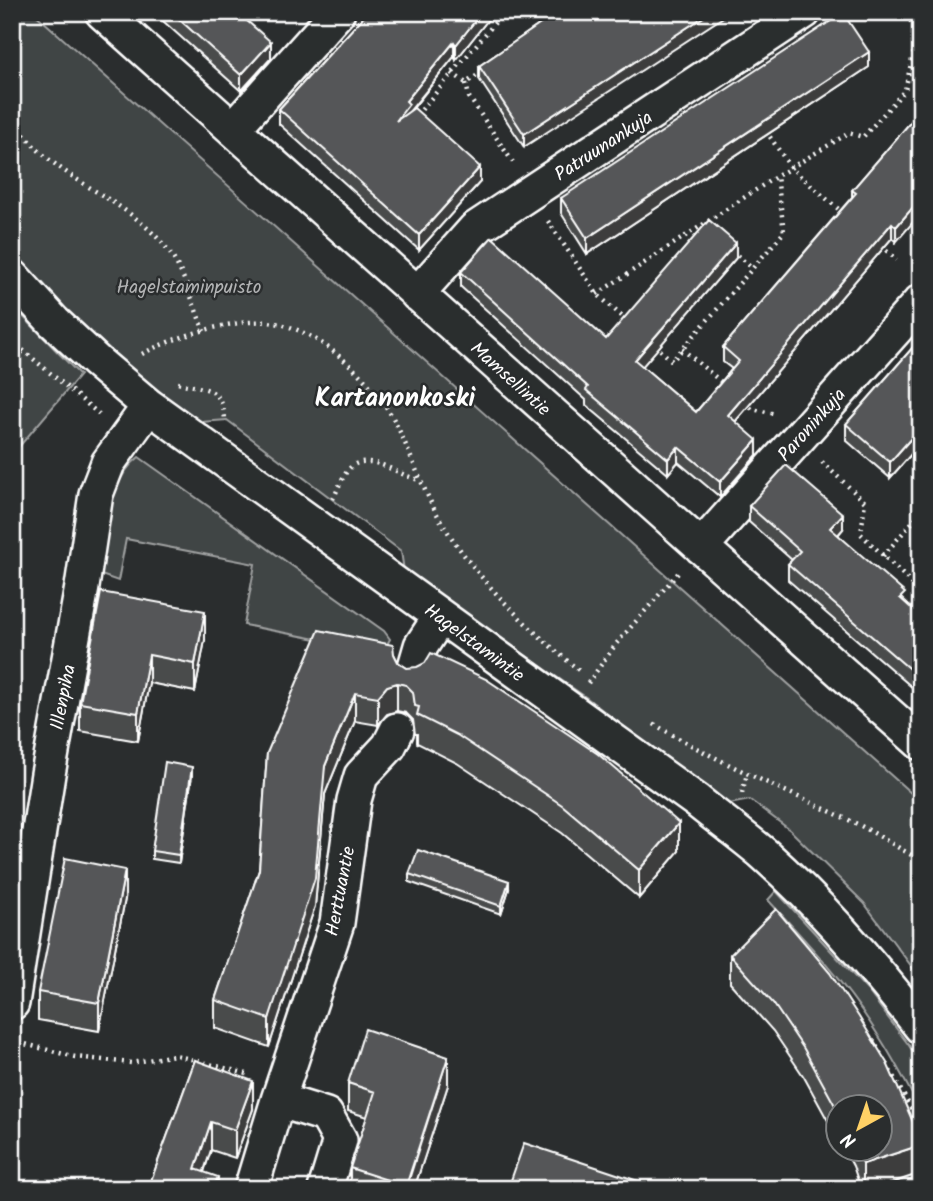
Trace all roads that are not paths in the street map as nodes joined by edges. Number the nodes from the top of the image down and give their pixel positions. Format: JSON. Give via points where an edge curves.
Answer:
{"nodes":[{"id":1,"x":102,"y":12,"type":"edge"},
{"id":2,"x":338,"y":12,"type":"edge"},
{"id":3,"x":804,"y":12,"type":"edge"},
{"id":4,"x":233,"y":129,"type":"junction"},
{"id":5,"x":12,"y":276,"type":"edge"},
{"id":6,"x":417,"y":294,"type":"junction"},
{"id":7,"x":921,"y":301,"type":"edge"},
{"id":8,"x":149,"y":405,"type":"junction"},
{"id":9,"x":701,"y":547,"type":"junction"},
{"id":10,"x":440,"y":617,"type":"junction"},
{"id":11,"x":412,"y":677,"type":"edge"},
{"id":12,"x":397,"y":730,"type":"dead end"},
{"id":13,"x":921,"y":743,"type":"edge"},
{"id":14,"x":12,"y":1003,"type":"edge"},
{"id":15,"x":921,"y":1027,"type":"edge"},
{"id":16,"x":280,"y":1092,"type":"junction"},
{"id":17,"x":251,"y":1189,"type":"edge"},
{"id":18,"x":325,"y":1189,"type":"edge"}],
"edges":[{"from":1,"to":4,"type":"street","name":"Mamsellintie"},
{"from":2,"to":4,"type":"street"},
{"from":3,"to":6,"type":"street","name":"Patruunankuja","via":[[475,229]]},
{"from":4,"to":6,"type":"street","name":"Mamsellintie"},
{"from":5,"to":8,"type":"street","name":"Hagelstamintie","via":[[63,330]]},
{"from":6,"to":9,"type":"street","name":"Mamsellintie"},
{"from":7,"to":9,"type":"street","name":"Paroninkuja"},
{"from":8,"to":10,"type":"street","name":"Hagelstamintie"},
{"from":8,"to":14,"type":"street","name":"Illenpiha","via":[[108,463],[96,494]]},
{"from":9,"to":13,"type":"street","name":"Mamsellintie"},
{"from":10,"to":11,"type":"street","via":[[421,646]]},
{"from":10,"to":15,"type":"street","name":"Hagelstamintie","via":[[764,854],[836,925]]},
{"from":12,"to":16,"type":"street","name":"Herttuantie","via":[[389,746],[361,776],[337,923]]},
{"from":16,"to":17,"type":"street","name":"Herttuantie"},
{"from":16,"to":18,"type":"street","via":[[326,1115],[340,1140]]}]}
